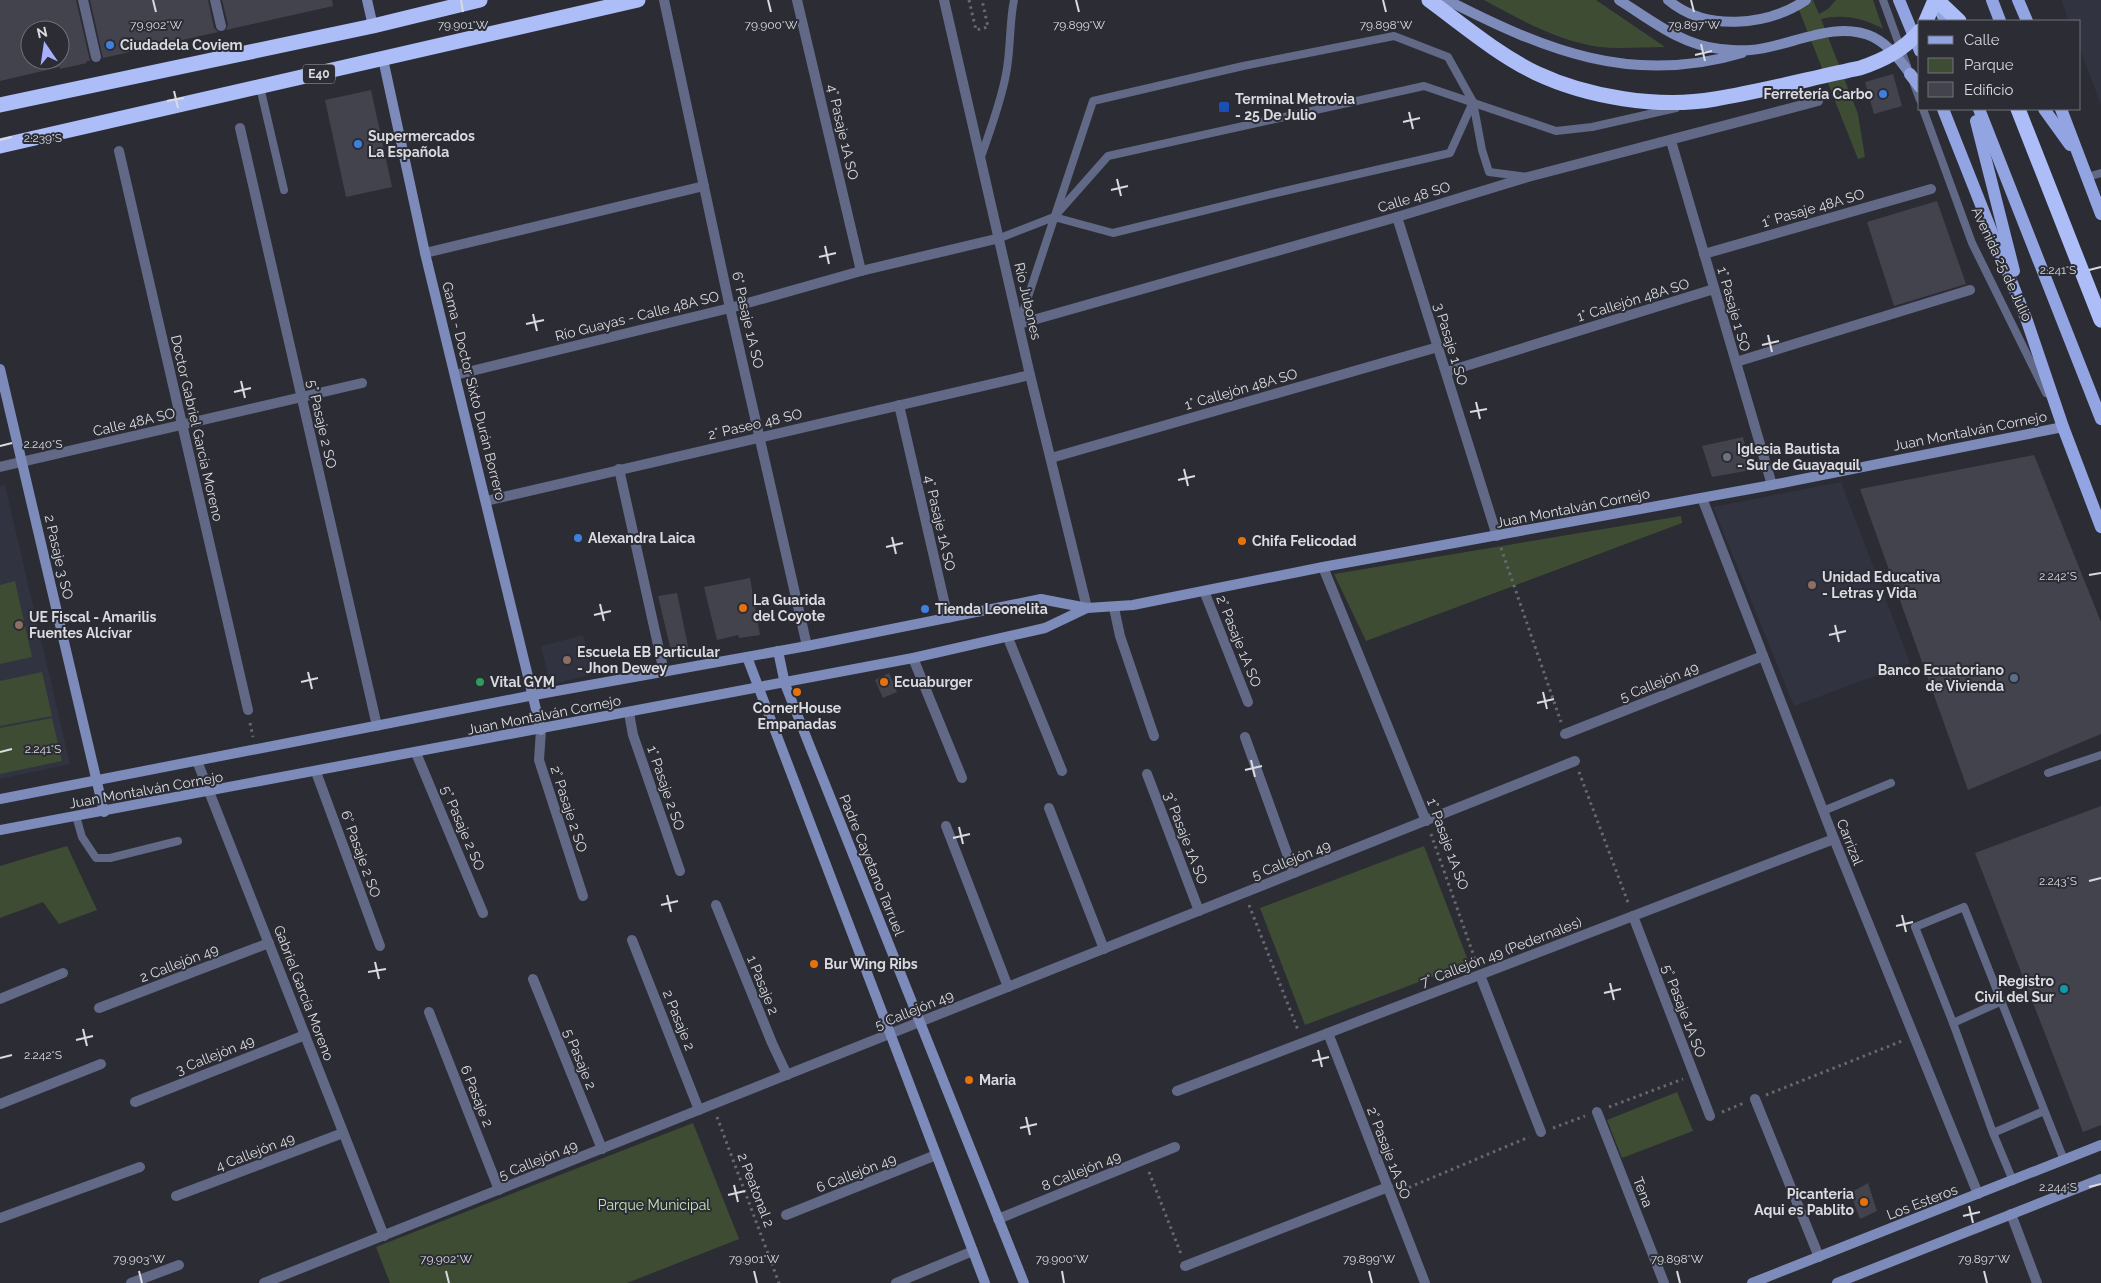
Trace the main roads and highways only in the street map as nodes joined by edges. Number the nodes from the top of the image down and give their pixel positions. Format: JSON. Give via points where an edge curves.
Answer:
{"nodes":[{"id":1,"x":439,"y":0,"type":"edge"},
{"id":2,"x":480,"y":0,"type":"edge"},
{"id":3,"x":638,"y":0,"type":"edge"},
{"id":4,"x":1429,"y":0,"type":"edge"},
{"id":5,"x":1899,"y":0,"type":"edge"},
{"id":6,"x":1936,"y":0,"type":"edge"},
{"id":7,"x":1947,"y":0,"type":"edge"},
{"id":8,"x":1992,"y":0,"type":"edge"},
{"id":9,"x":2018,"y":0,"type":"edge"},
{"id":10,"x":394,"y":20,"type":"junction"},
{"id":11,"x":1926,"y":20,"type":"edge"},
{"id":12,"x":1944,"y":20,"type":"edge"},
{"id":13,"x":1952,"y":20,"type":"edge"},
{"id":14,"x":1958,"y":20,"type":"edge"},
{"id":15,"x":2000,"y":20,"type":"edge"},
{"id":16,"x":2026,"y":20,"type":"edge"},
{"id":17,"x":1918,"y":32,"type":"edge"},
{"id":18,"x":1918,"y":46,"type":"edge"},
{"id":19,"x":1910,"y":74,"type":"road end"},
{"id":20,"x":1918,"y":84,"type":"edge"},
{"id":21,"x":0,"y":105,"type":"edge"},
{"id":22,"x":1937,"y":110,"type":"edge"},
{"id":23,"x":1943,"y":110,"type":"edge"},
{"id":24,"x":1974,"y":110,"type":"edge"},
{"id":25,"x":1979,"y":110,"type":"edge"},
{"id":26,"x":2018,"y":110,"type":"edge"},
{"id":27,"x":2045,"y":110,"type":"edge"},
{"id":28,"x":2061,"y":110,"type":"edge"},
{"id":29,"x":1950,"y":126,"type":"junction"},
{"id":30,"x":0,"y":146,"type":"edge"},
{"id":31,"x":2082,"y":162,"type":"junction"},
{"id":32,"x":2101,"y":214,"type":"edge"},
{"id":33,"x":2101,"y":320,"type":"edge"},
{"id":34,"x":2027,"y":321,"type":"junction"},
{"id":35,"x":2101,"y":419,"type":"edge"},
{"id":36,"x":2101,"y":527,"type":"edge"}],
"edges":[{"from":1,"to":10,"type":"highway"},
{"from":2,"to":10,"type":"highway"},
{"from":3,"to":30,"type":"highway","number":"E40"},
{"from":4,"to":17,"type":"highway","via":[[1535,72],[1568,86],[1630,99],[1666,102],[1713,100],[1860,68],[1896,53]]},
{"from":5,"to":18,"type":"main road"},
{"from":6,"to":11,"type":"highway"},
{"from":6,"to":12,"type":"main road"},
{"from":6,"to":14,"type":"highway"},
{"from":7,"to":13,"type":"main road"},
{"from":8,"to":15,"type":"main road"},
{"from":9,"to":16,"type":"main road"},
{"from":10,"to":21,"type":"highway"},
{"from":19,"to":20,"type":"main road"},
{"from":22,"to":29,"type":"main road"},
{"from":23,"to":29,"type":"main road","name":"Avenida 25 de Julio"},
{"from":24,"to":34,"type":"main road"},
{"from":25,"to":35,"type":"main road"},
{"from":26,"to":33,"type":"highway"},
{"from":27,"to":31,"type":"main road"},
{"from":28,"to":31,"type":"main road"},
{"from":29,"to":34,"type":"main road","name":"Avenida 25 de Julio"},
{"from":31,"to":32,"type":"main road"},
{"from":34,"to":36,"type":"main road","name":"Avenida 25 de Julio"}]}
